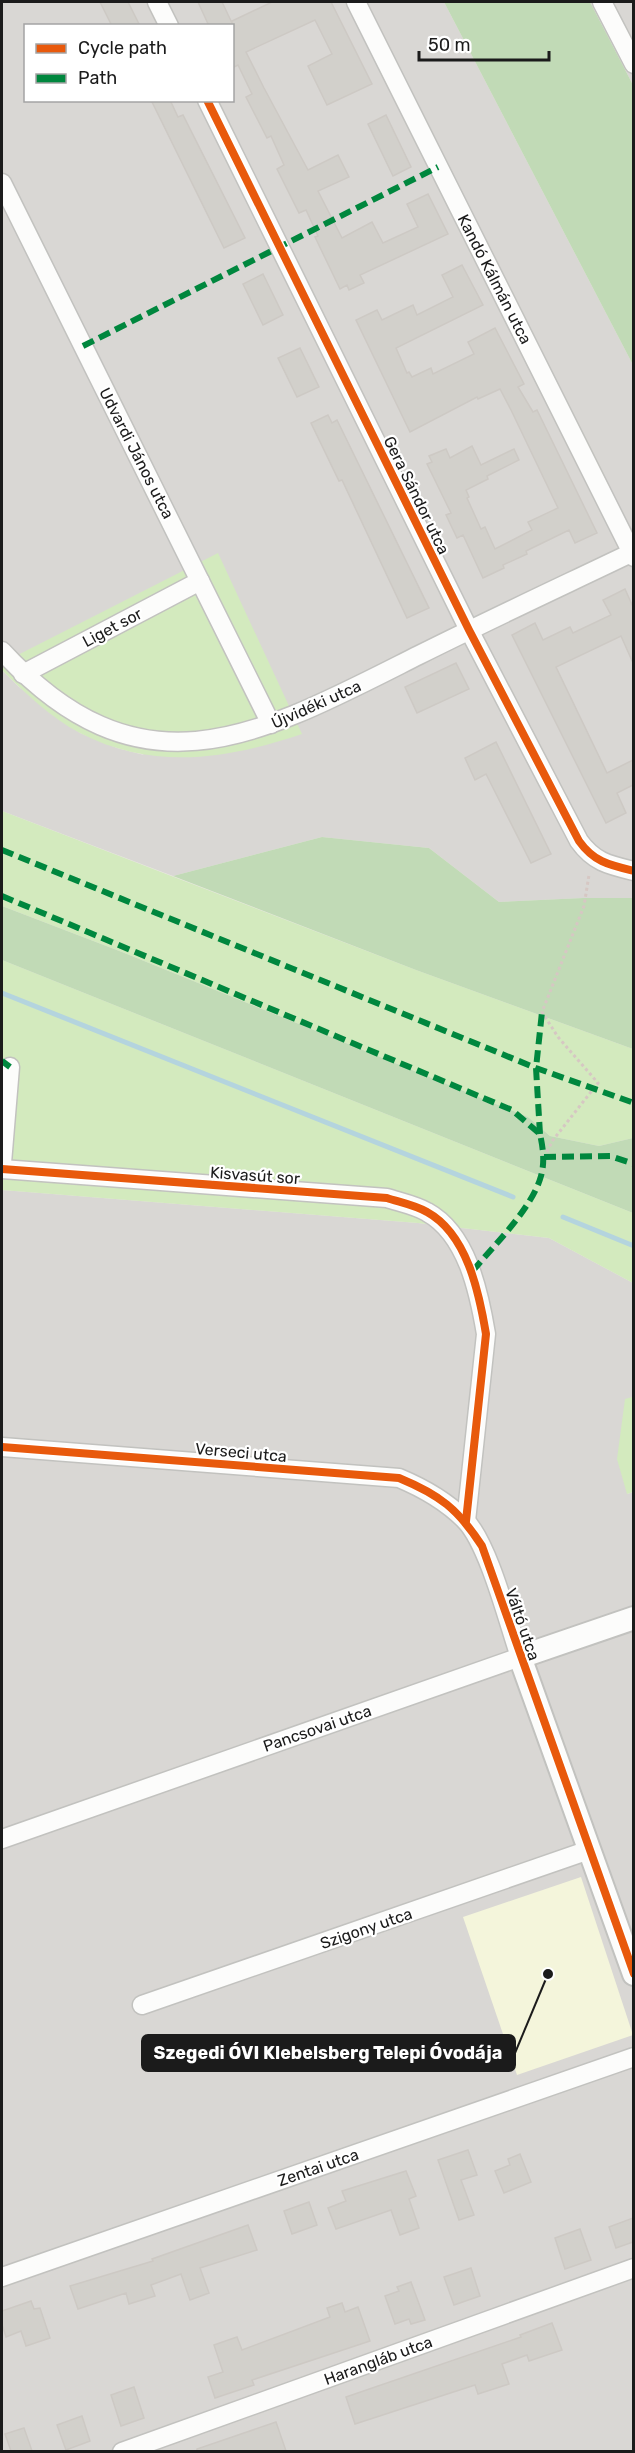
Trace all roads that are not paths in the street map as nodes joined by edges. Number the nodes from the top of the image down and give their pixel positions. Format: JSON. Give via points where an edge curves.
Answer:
{"nodes":[{"id":1,"x":157,"y":2,"type":"edge"},
{"id":2,"x":356,"y":2,"type":"edge"},
{"id":3,"x":602,"y":2,"type":"edge"},
{"id":4,"x":168,"y":24,"type":"edge"},
{"id":5,"x":633,"y":63,"type":"edge"},
{"id":6,"x":208,"y":102,"type":"edge"},
{"id":7,"x":2,"y":183,"type":"edge"},
{"id":8,"x":632,"y":555,"type":"edge"},
{"id":9,"x":200,"y":581,"type":"junction"},
{"id":10,"x":469,"y":630,"type":"junction"},
{"id":11,"x":2,"y":651,"type":"edge"},
{"id":12,"x":23,"y":674,"type":"junction"},
{"id":13,"x":271,"y":724,"type":"junction"},
{"id":14,"x":633,"y":871,"type":"edge"},
{"id":15,"x":10,"y":1067,"type":"dead end"},
{"id":16,"x":2,"y":1163,"type":"edge"},
{"id":17,"x":2,"y":1169,"type":"edge"},
{"id":18,"x":2,"y":1447,"type":"edge"},
{"id":19,"x":466,"y":1521,"type":"junction"},
{"id":20,"x":633,"y":1618,"type":"edge"},
{"id":21,"x":520,"y":1657,"type":"junction"},
{"id":22,"x":2,"y":1839,"type":"edge"},
{"id":23,"x":589,"y":1850,"type":"junction"},
{"id":24,"x":633,"y":1974,"type":"edge"},
{"id":25,"x":142,"y":2005,"type":"dead end"},
{"id":26,"x":633,"y":2057,"type":"edge"},
{"id":27,"x":633,"y":2268,"type":"edge"},
{"id":28,"x":2,"y":2277,"type":"edge"},
{"id":29,"x":122,"y":2451,"type":"edge"}],
"edges":[{"from":1,"to":4,"type":"street"},
{"from":2,"to":8,"type":"street","name":"Kandó Kálmán utca"},
{"from":3,"to":5,"type":"street"},
{"from":6,"to":10,"type":"street","name":"Gera Sándor utca"},
{"from":7,"to":9,"type":"street","name":"Udvardi János utca"},
{"from":8,"to":10,"type":"street","name":"Újvidéki utca"},
{"from":9,"to":12,"type":"street","name":"Liget sor"},
{"from":9,"to":13,"type":"street","name":"Udvardi János utca"},
{"from":10,"to":13,"type":"street","name":"Újvidéki utca","via":[[307,711]]},
{"from":10,"to":14,"type":"street","name":"Gera Sándor utca","via":[[588,855]]},
{"from":11,"to":12,"type":"street","name":"Újvidéki utca"},
{"from":12,"to":13,"type":"street","name":"Újvidéki utca","via":[[75,713],[136,737],[204,741]]},
{"from":15,"to":16,"type":"street"},
{"from":17,"to":19,"type":"street","name":"Kisvasút sor","via":[[387,1198],[426,1211],[444,1225],[459,1246],[481,1303],[486,1334]]},
{"from":18,"to":19,"type":"street","name":"Verseci utca","via":[[399,1478],[445,1503]]},
{"from":19,"to":21,"type":"street","name":"Váltó utca","via":[[482,1546]]},
{"from":20,"to":21,"type":"street","name":"Pancsovai utca"},
{"from":21,"to":22,"type":"street","name":"Pancsovai utca"},
{"from":21,"to":23,"type":"street","name":"Váltó utca"},
{"from":23,"to":24,"type":"street","name":"Váltó utca"},
{"from":23,"to":25,"type":"street","name":"Szigony utca"},
{"from":26,"to":28,"type":"street","name":"Zentai utca"},
{"from":27,"to":29,"type":"street","name":"Harangláb utca"}]}
